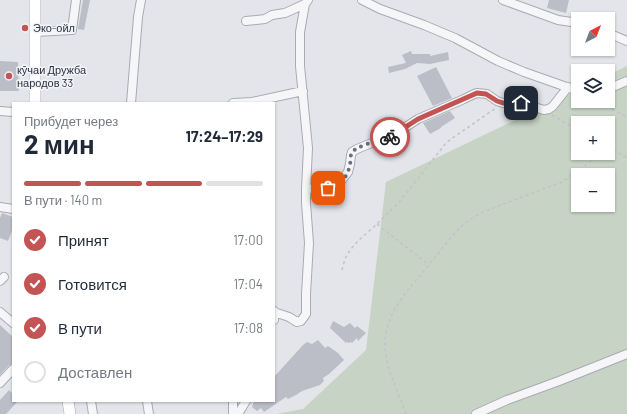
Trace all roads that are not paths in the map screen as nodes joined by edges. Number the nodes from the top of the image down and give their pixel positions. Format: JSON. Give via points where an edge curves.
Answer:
{"nodes":[{"id":1,"x":35,"y":0,"type":"edge"},
{"id":2,"x":76,"y":0,"type":"edge"},
{"id":3,"x":141,"y":0,"type":"edge"},
{"id":4,"x":362,"y":0,"type":"edge"},
{"id":5,"x":503,"y":0,"type":"edge"},
{"id":6,"x":306,"y":2,"type":"edge"},
{"id":7,"x":246,"y":21,"type":"dead end"},
{"id":8,"x":571,"y":22,"type":"edge"},
{"id":9,"x":35,"y":32,"type":"junction"},
{"id":10,"x":615,"y":36,"type":"edge"},
{"id":11,"x":627,"y":42,"type":"edge"},
{"id":12,"x":627,"y":80,"type":"edge"},
{"id":13,"x":615,"y":86,"type":"edge"},
{"id":14,"x":568,"y":87,"type":"junction"},
{"id":15,"x":571,"y":88,"type":"edge"},
{"id":16,"x":303,"y":91,"type":"junction"},
{"id":17,"x":35,"y":102,"type":"edge"},
{"id":18,"x":131,"y":102,"type":"edge"},
{"id":19,"x":252,"y":102,"type":"edge"},
{"id":20,"x":0,"y":111,"type":"edge"},
{"id":21,"x":12,"y":112,"type":"edge"},
{"id":22,"x":306,"y":189,"type":"junction"},
{"id":23,"x":0,"y":207,"type":"edge"},
{"id":24,"x":12,"y":209,"type":"edge"},
{"id":25,"x":275,"y":311,"type":"edge"},
{"id":26,"x":0,"y":312,"type":"edge"},
{"id":27,"x":12,"y":322,"type":"edge"},
{"id":28,"x":627,"y":354,"type":"edge"},
{"id":29,"x":12,"y":370,"type":"edge"},
{"id":30,"x":0,"y":383,"type":"edge"},
{"id":31,"x":68,"y":402,"type":"edge"},
{"id":32,"x":91,"y":402,"type":"edge"},
{"id":33,"x":147,"y":402,"type":"edge"},
{"id":34,"x":233,"y":402,"type":"edge"},
{"id":35,"x":245,"y":402,"type":"edge"},
{"id":36,"x":70,"y":414,"type":"edge"},
{"id":37,"x":93,"y":414,"type":"edge"},
{"id":38,"x":149,"y":414,"type":"edge"},
{"id":39,"x":233,"y":414,"type":"edge"},
{"id":40,"x":238,"y":414,"type":"edge"},
{"id":41,"x":476,"y":414,"type":"edge"}],
"edges":[{"from":1,"to":9,"type":"main road"},
{"from":2,"to":9,"type":"street","via":[[72,30]]},
{"from":3,"to":18,"type":"street"},
{"from":4,"to":14,"type":"street","via":[[455,38],[524,72]]},
{"from":5,"to":8,"type":"street","via":[[558,20]]},
{"from":6,"to":7,"type":"street","via":[[285,13]]},
{"from":6,"to":16,"type":"street","via":[[300,32]]},
{"from":9,"to":17,"type":"main road"},
{"from":10,"to":11,"type":"street"},
{"from":12,"to":13,"type":"street"},
{"from":14,"to":15,"type":"street"},
{"from":14,"to":22,"type":"street","via":[[553,106],[544,110],[521,103],[503,103],[486,94],[477,93],[418,119],[392,136],[352,152],[348,172],[336,185]]},
{"from":16,"to":19,"type":"street"},
{"from":16,"to":22,"type":"street","via":[[308,148]]},
{"from":20,"to":21,"type":"street"},
{"from":22,"to":25,"type":"street","via":[[309,243],[306,314],[297,322]]},
{"from":23,"to":24,"type":"street"},
{"from":26,"to":27,"type":"street"},
{"from":28,"to":41,"type":"street"},
{"from":29,"to":30,"type":"street"},
{"from":31,"to":36,"type":"main road"},
{"from":32,"to":37,"type":"street"},
{"from":33,"to":38,"type":"street"},
{"from":34,"to":39,"type":"street"},
{"from":35,"to":40,"type":"street"}]}
